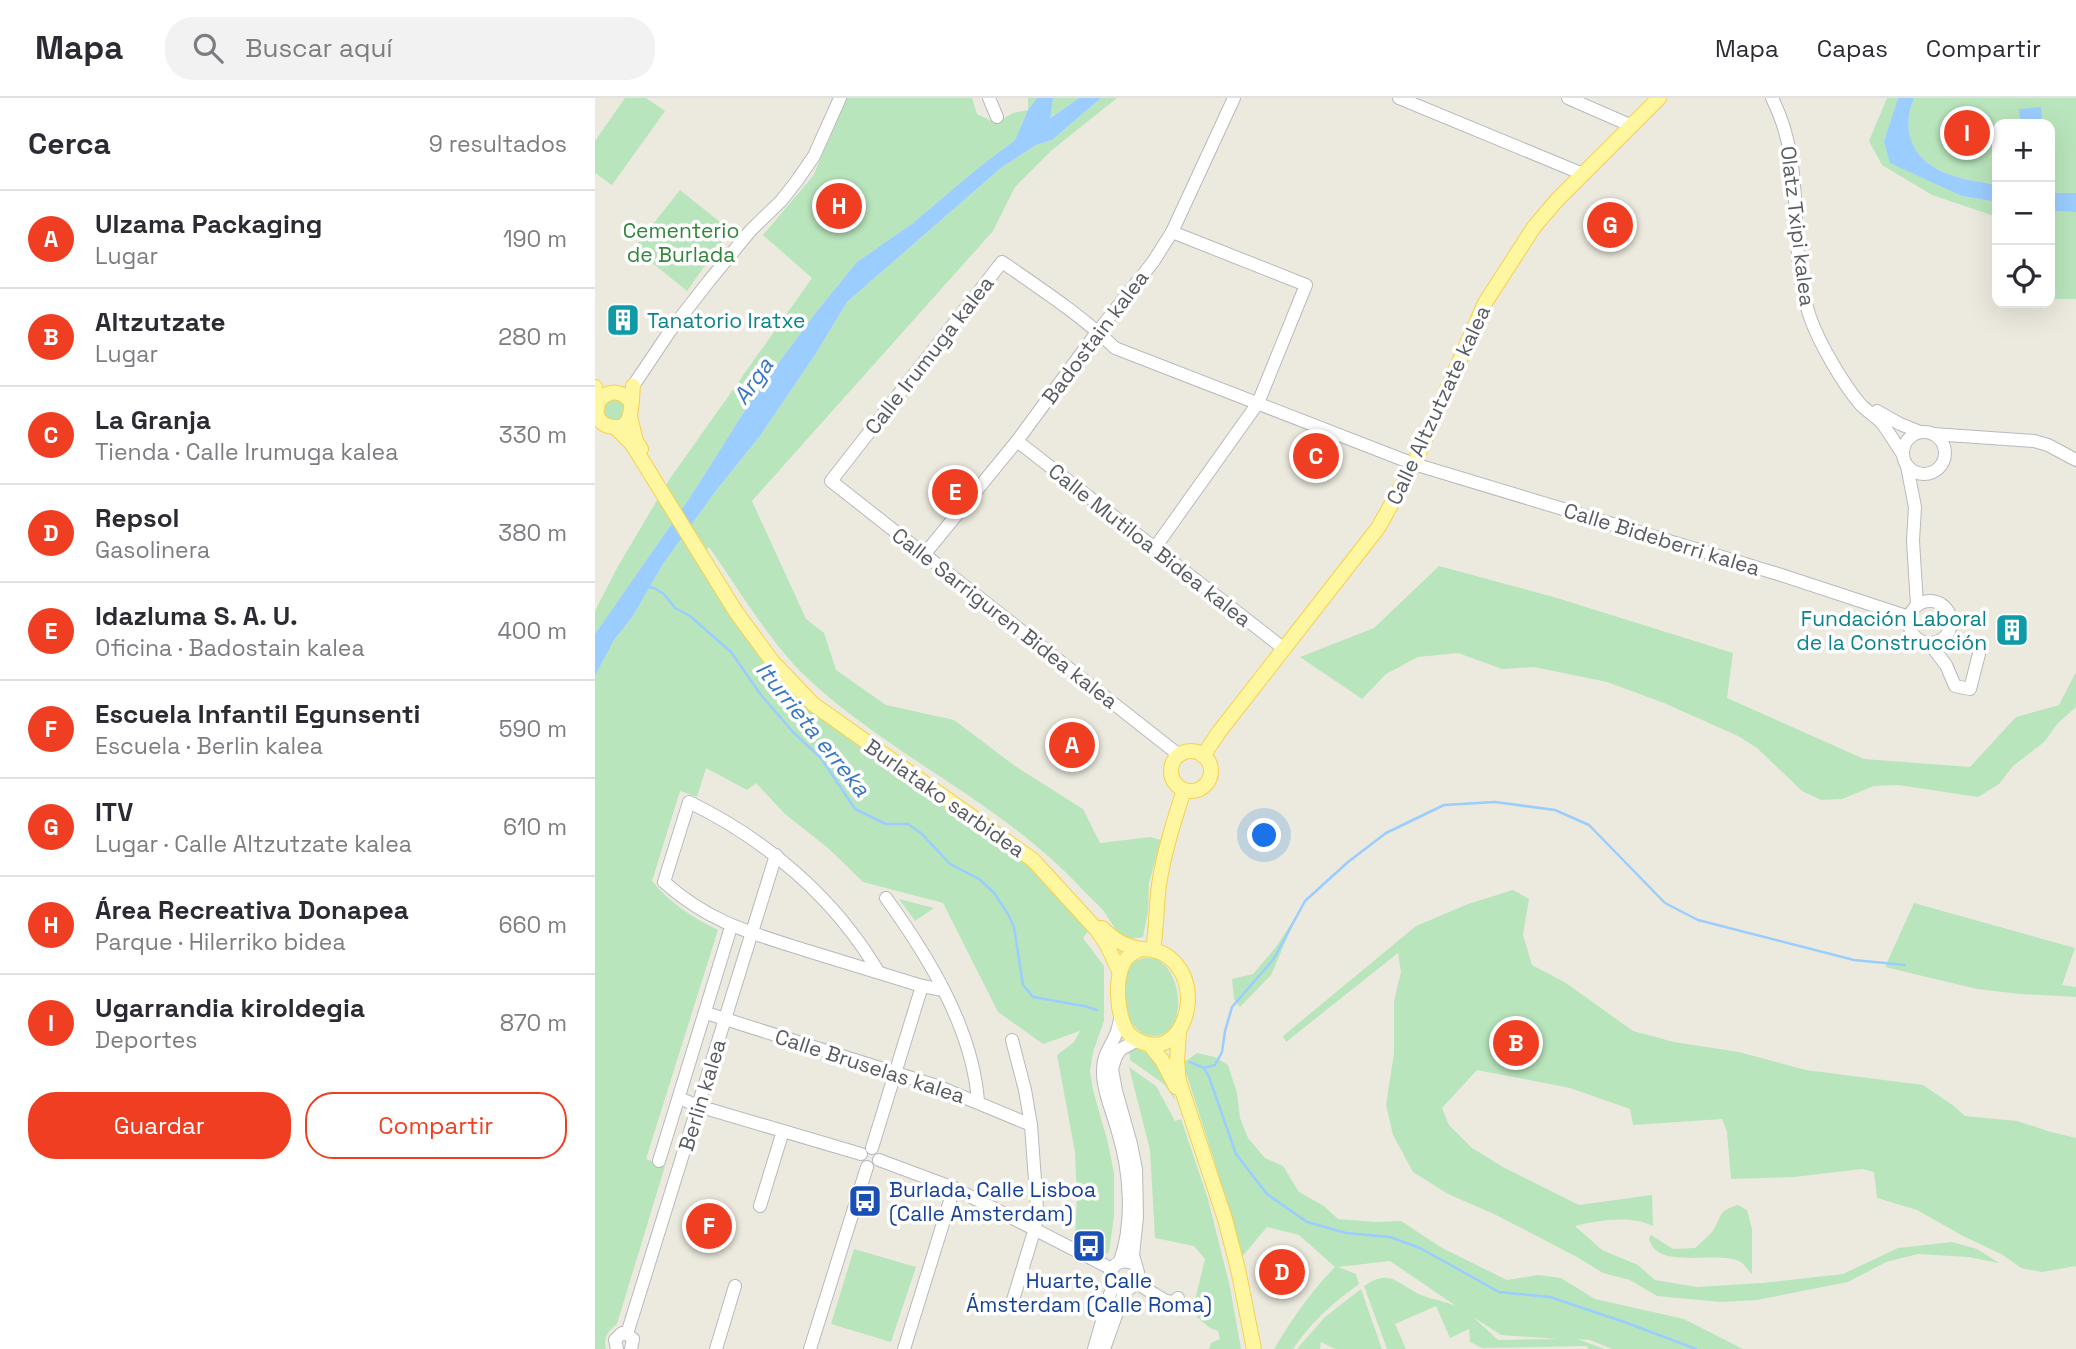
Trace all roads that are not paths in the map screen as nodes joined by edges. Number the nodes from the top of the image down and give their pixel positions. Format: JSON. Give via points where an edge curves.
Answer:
{"nodes":[{"id":1,"x":840,"y":98,"type":"edge"},
{"id":2,"x":989,"y":98,"type":"edge"},
{"id":3,"x":1234,"y":98,"type":"edge"},
{"id":4,"x":1399,"y":98,"type":"edge"},
{"id":5,"x":1568,"y":98,"type":"edge"},
{"id":6,"x":1658,"y":98,"type":"edge"},
{"id":7,"x":1774,"y":98,"type":"edge"},
{"id":8,"x":997,"y":117,"type":"dead end"},
{"id":9,"x":1632,"y":126,"type":"junction"},
{"id":10,"x":1583,"y":174,"type":"junction"},
{"id":11,"x":1172,"y":232,"type":"junction"},
{"id":12,"x":1098,"y":332,"type":"junction"},
{"id":13,"x":595,"y":376,"type":"edge"},
{"id":14,"x":633,"y":386,"type":"junction"},
{"id":15,"x":615,"y":392,"type":"junction"},
{"id":16,"x":597,"y":394,"type":"edge"},
{"id":17,"x":1258,"y":403,"type":"junction"},
{"id":18,"x":631,"y":410,"type":"junction"},
{"id":19,"x":604,"y":428,"type":"edge"},
{"id":20,"x":1926,"y":433,"type":"junction"},
{"id":21,"x":1978,"y":438,"type":"junction"},
{"id":22,"x":1017,"y":441,"type":"junction"},
{"id":23,"x":1902,"y":453,"type":"junction"},
{"id":24,"x":1946,"y":453,"type":"junction"},
{"id":25,"x":2076,"y":460,"type":"edge"},
{"id":26,"x":1414,"y":464,"type":"junction"},
{"id":27,"x":1907,"y":467,"type":"junction"},
{"id":28,"x":1926,"y":475,"type":"junction"},
{"id":29,"x":657,"y":480,"type":"junction"},
{"id":30,"x":831,"y":481,"type":"joint"},
{"id":31,"x":1915,"y":507,"type":"junction"},
{"id":32,"x":1154,"y":549,"type":"junction"},
{"id":33,"x":923,"y":556,"type":"junction"},
{"id":34,"x":706,"y":560,"type":"junction"},
{"id":35,"x":1916,"y":576,"type":"junction"},
{"id":36,"x":1931,"y":601,"type":"junction"},
{"id":37,"x":1917,"y":605,"type":"junction"},
{"id":38,"x":1909,"y":617,"type":"junction"},
{"id":39,"x":1935,"y":642,"type":"junction"},
{"id":40,"x":1283,"y":648,"type":"junction"},
{"id":41,"x":1980,"y":650,"type":"dead end"},
{"id":42,"x":1179,"y":755,"type":"junction"},
{"id":43,"x":1203,"y":756,"type":"junction"},
{"id":44,"x":1184,"y":790,"type":"junction"},
{"id":45,"x":776,"y":855,"type":"junction"},
{"id":46,"x":886,"y":898,"type":"dead end"},
{"id":47,"x":731,"y":927,"type":"junction"},
{"id":48,"x":751,"y":933,"type":"junction"},
{"id":49,"x":1147,"y":949,"type":"junction"},
{"id":50,"x":1119,"y":972,"type":"junction"},
{"id":51,"x":880,"y":973,"type":"junction"},
{"id":52,"x":922,"y":986,"type":"junction"},
{"id":53,"x":943,"y":990,"type":"junction"},
{"id":54,"x":1121,"y":1012,"type":"junction"},
{"id":55,"x":706,"y":1013,"type":"junction"},
{"id":56,"x":725,"y":1020,"type":"junction"},
{"id":57,"x":1179,"y":1031,"type":"junction"},
{"id":58,"x":1012,"y":1040,"type":"dead end"},
{"id":59,"x":1143,"y":1042,"type":"junction"},
{"id":60,"x":896,"y":1072,"type":"junction"},
{"id":61,"x":679,"y":1098,"type":"junction"},
{"id":62,"x":978,"y":1102,"type":"junction"},
{"id":63,"x":698,"y":1106,"type":"junction"},
{"id":64,"x":1031,"y":1125,"type":"junction"},
{"id":65,"x":783,"y":1131,"type":"junction"},
{"id":66,"x":871,"y":1154,"type":"junction"},
{"id":67,"x":659,"y":1161,"type":"dead end"},
{"id":68,"x":954,"y":1188,"type":"junction"},
{"id":69,"x":760,"y":1206,"type":"dead end"},
{"id":70,"x":1035,"y":1228,"type":"junction"},
{"id":71,"x":1135,"y":1264,"type":"junction"},
{"id":72,"x":1116,"y":1265,"type":"junction"},
{"id":73,"x":1137,"y":1283,"type":"junction"},
{"id":74,"x":736,"y":1286,"type":"dead end"},
{"id":75,"x":1119,"y":1287,"type":"junction"},
{"id":76,"x":1178,"y":1298,"type":"dead end"},
{"id":77,"x":1013,"y":1300,"type":"dead end"},
{"id":78,"x":627,"y":1334,"type":"junction"},
{"id":79,"x":635,"y":1348,"type":"edge"},
{"id":80,"x":617,"y":1349,"type":"edge"},
{"id":81,"x":716,"y":1349,"type":"edge"},
{"id":82,"x":810,"y":1349,"type":"edge"},
{"id":83,"x":904,"y":1349,"type":"edge"},
{"id":84,"x":1094,"y":1349,"type":"edge"},
{"id":85,"x":1104,"y":1349,"type":"edge"},
{"id":86,"x":1251,"y":1349,"type":"edge"}],
"edges":[{"from":1,"to":14,"type":"street","via":[[814,156],[796,183],[709,281]]},
{"from":2,"to":8,"type":"street"},
{"from":3,"to":11,"type":"street","name":"Badostain kalea"},
{"from":4,"to":10,"type":"street"},
{"from":5,"to":9,"type":"street"},
{"from":6,"to":9,"type":"main road","name":"Calle Altzutzate kalea"},
{"from":7,"to":20,"type":"street","name":"Olatz Txipi kalea","via":[[1798,162],[1805,262],[1828,343],[1864,400],[1880,414]]},
{"from":7,"to":23,"type":"street","name":"Olatz Txipi kalea","via":[[1794,166],[1798,262],[1810,317],[1838,372]]},
{"from":9,"to":10,"type":"main road","name":"Calle Altzutzate kalea"},
{"from":10,"to":26,"type":"main road","name":"Calle Altzutzate kalea","via":[[1534,227],[1485,303]]},
{"from":11,"to":12,"type":"street","name":"Badostain kalea"},
{"from":11,"to":17,"type":"street","via":[[1306,285]]},
{"from":12,"to":17,"type":"street","name":"Calle Irumuga kalea","via":[[1115,348]]},
{"from":12,"to":22,"type":"street","name":"Badostain kalea"},
{"from":12,"to":30,"type":"street","name":"Calle Irumuga kalea","via":[[1002,262]]},
{"from":13,"to":15,"type":"main road"},
{"from":14,"to":15,"type":"main road"},
{"from":14,"to":18,"type":"main road"},
{"from":15,"to":16,"type":"main road"},
{"from":15,"to":18,"type":"main road","via":[[627,398]]},
{"from":16,"to":19,"type":"main road","via":[[597,413]]},
{"from":17,"to":26,"type":"street","name":"Calle Irumuga kalea"},
{"from":17,"to":32,"type":"street"},
{"from":18,"to":19,"type":"main road","via":[[622,425]]},
{"from":18,"to":29,"type":"main road","name":"Burlatako sarbidea","via":[[636,441]]},
{"from":19,"to":29,"type":"main road","name":"Burlatako sarbidea","via":[[632,444]]},
{"from":20,"to":21,"type":"street","name":"Olatz Txipi kalea"},
{"from":20,"to":23,"type":"street","via":[[1915,434]]},
{"from":20,"to":24,"type":"street","via":[[1942,441]]},
{"from":21,"to":24,"type":"street","name":"Olatz Txipi kalea","via":[[1958,443]]},
{"from":21,"to":25,"type":"street","name":"Olatz Txipi kalea","via":[[2034,441]]},
{"from":22,"to":32,"type":"street","name":"Calle Mutiloa Bidea kalea"},
{"from":22,"to":33,"type":"street","name":"Badostain kalea"},
{"from":23,"to":27,"type":"street"},
{"from":24,"to":28,"type":"street","via":[[1938,470]]},
{"from":26,"to":38,"type":"street","name":"Calle Bideberri kalea"},
{"from":26,"to":40,"type":"main road","name":"Calle Altzutzate kalea","via":[[1378,528]]},
{"from":27,"to":28,"type":"street"},
{"from":27,"to":31,"type":"street"},
{"from":28,"to":31,"type":"street"},
{"from":29,"to":34,"type":"main road","name":"Burlatako sarbidea"},
{"from":30,"to":33,"type":"street","name":"Calle Sarriguren Bidea kalea"},
{"from":31,"to":35,"type":"street"},
{"from":32,"to":40,"type":"street","name":"Calle Mutiloa Bidea kalea"},
{"from":33,"to":42,"type":"street","name":"Calle Sarriguren Bidea kalea"},
{"from":34,"to":49,"type":"main road","name":"Burlatako sarbidea","via":[[760,637],[818,701],[1037,858],[1103,930],[1126,946]]},
{"from":34,"to":50,"type":"main road","name":"Burlatako sarbidea","via":[[772,661],[813,704],[1033,860],[1097,930]]},
{"from":35,"to":36,"type":"street"},
{"from":35,"to":37,"type":"street"},
{"from":36,"to":37,"type":"street"},
{"from":36,"to":39,"type":"street","via":[[1943,606],[1951,617],[1950,630]]},
{"from":37,"to":38,"type":"street"},
{"from":38,"to":39,"type":"street","via":[[1918,640]]},
{"from":39,"to":41,"type":"street","via":[[1955,686],[1970,689]]},
{"from":40,"to":43,"type":"main road","name":"Calle Altzutzate kalea"},
{"from":42,"to":43,"type":"main road","via":[[1192,751]]},
{"from":42,"to":44,"type":"main road","via":[[1171,777]]},
{"from":43,"to":44,"type":"main road","via":[[1210,767],[1208,781],[1198,790]]},
{"from":44,"to":49,"type":"main road","via":[[1168,839],[1156,930]]},
{"from":45,"to":47,"type":"street","via":[[689,802],[664,882]]},
{"from":45,"to":48,"type":"street","name":"Berlin kalea"},
{"from":45,"to":51,"type":"street","via":[[834,910]]},
{"from":46,"to":53,"type":"street"},
{"from":47,"to":48,"type":"street"},
{"from":47,"to":55,"type":"street"},
{"from":48,"to":51,"type":"street"},
{"from":48,"to":56,"type":"street","name":"Berlin kalea"},
{"from":49,"to":50,"type":"main road","via":[[1131,954]]},
{"from":49,"to":57,"type":"main road","via":[[1163,952],[1182,973],[1189,1005]]},
{"from":50,"to":54,"type":"main road"},
{"from":51,"to":52,"type":"street"},
{"from":52,"to":53,"type":"street"},
{"from":52,"to":60,"type":"street"},
{"from":53,"to":62,"type":"street","via":[[968,1053]]},
{"from":54,"to":59,"type":"main road","via":[[1130,1035]]},
{"from":54,"to":72,"type":"street","via":[[1103,1069],[1127,1181],[1127,1223]]},
{"from":55,"to":56,"type":"street","name":"Calle Bruselas kalea"},
{"from":55,"to":61,"type":"street"},
{"from":56,"to":60,"type":"street","name":"Calle Bruselas kalea"},
{"from":56,"to":63,"type":"street","name":"Berlin kalea"},
{"from":57,"to":59,"type":"main road","via":[[1161,1044]]},
{"from":57,"to":86,"type":"main road","via":[[1179,1081],[1225,1219]]},
{"from":58,"to":64,"type":"street"},
{"from":59,"to":71,"type":"street","via":[[1121,1049],[1112,1069],[1136,1169]]},
{"from":59,"to":86,"type":"main road","via":[[1174,1080],[1220,1219]]},
{"from":60,"to":62,"type":"street","name":"Calle Bruselas kalea"},
{"from":60,"to":66,"type":"street"},
{"from":61,"to":63,"type":"street"},
{"from":61,"to":67,"type":"street"},
{"from":62,"to":64,"type":"street","name":"Calle Bruselas kalea"},
{"from":63,"to":65,"type":"street"},
{"from":63,"to":78,"type":"street","name":"Berlin kalea"},
{"from":64,"to":70,"type":"street"},
{"from":65,"to":66,"type":"street"},
{"from":65,"to":69,"type":"street"},
{"from":66,"to":68,"type":"street"},
{"from":66,"to":82,"type":"street","via":[[874,1166],[867,1167]]},
{"from":68,"to":70,"type":"street"},
{"from":68,"to":83,"type":"street"},
{"from":70,"to":72,"type":"street"},
{"from":70,"to":77,"type":"street"},
{"from":71,"to":72,"type":"street"},
{"from":71,"to":73,"type":"street"},
{"from":72,"to":75,"type":"street","via":[[1111,1279]]},
{"from":73,"to":75,"type":"street","via":[[1129,1289]]},
{"from":73,"to":76,"type":"street","via":[[1166,1301]]},
{"from":74,"to":81,"type":"street"},
{"from":75,"to":84,"type":"street"},
{"from":75,"to":85,"type":"street"},
{"from":78,"to":79,"type":"street"},
{"from":78,"to":80,"type":"street","name":"Berlin kalea","via":[[615,1340]]}]}
